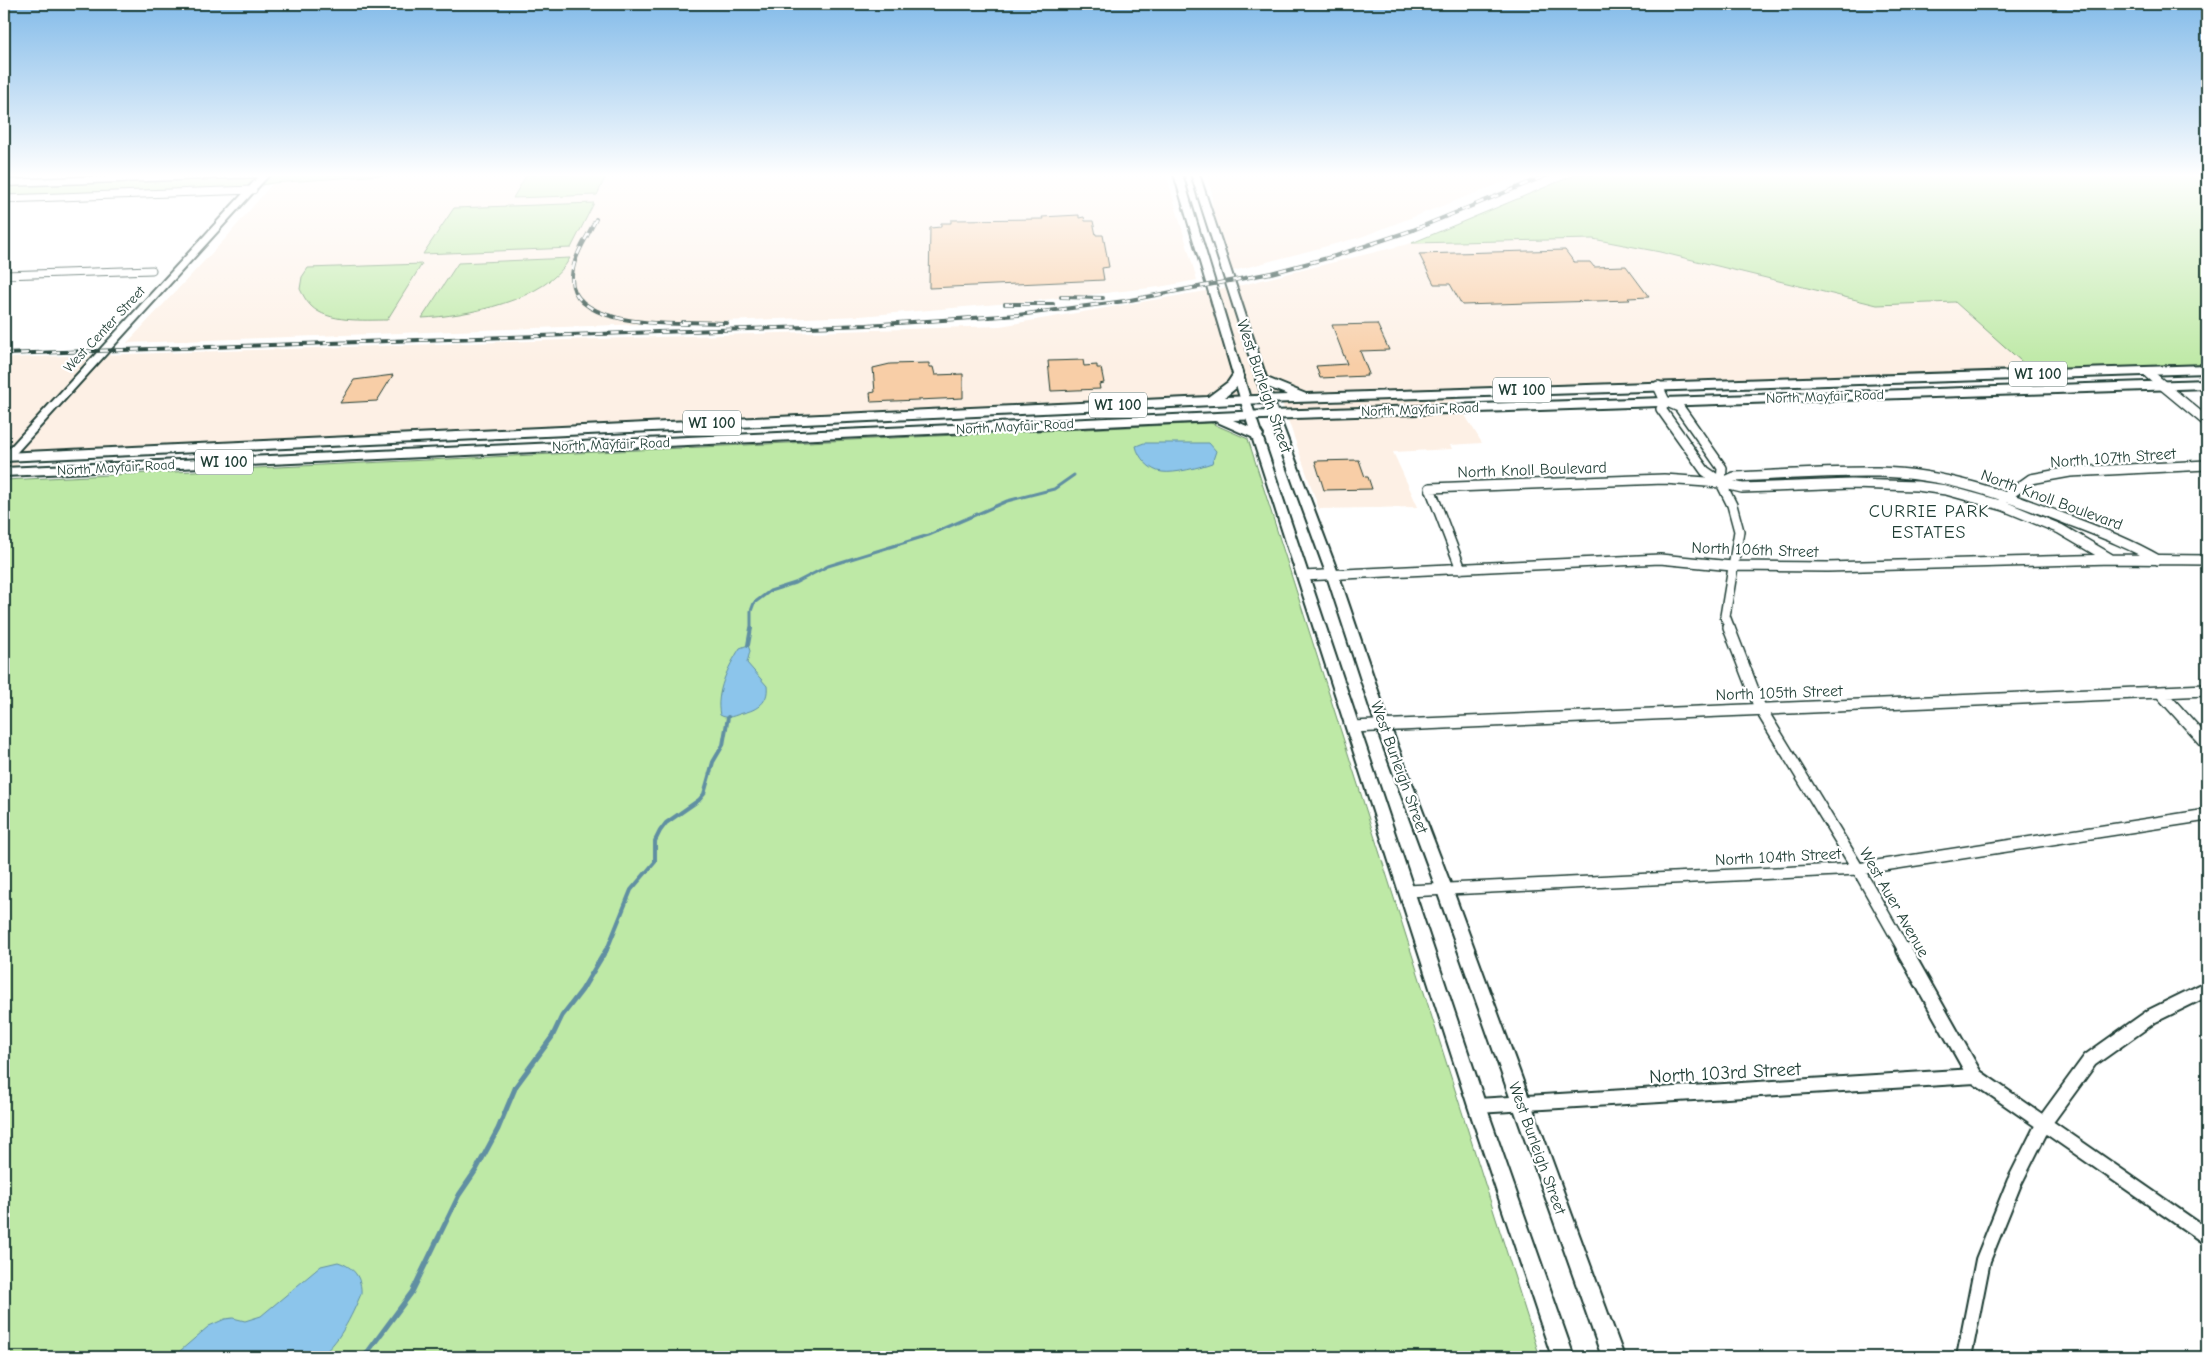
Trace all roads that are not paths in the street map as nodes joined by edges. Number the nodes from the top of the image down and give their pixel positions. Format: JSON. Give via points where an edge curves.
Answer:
{"nodes":[{"id":1,"x":208,"y":238,"type":"edge"},
{"id":2,"x":1197,"y":238,"type":"edge"},
{"id":3,"x":1216,"y":238,"type":"edge"},
{"id":4,"x":152,"y":270,"type":"dead end"},
{"id":5,"x":4,"y":275,"type":"edge"},
{"id":6,"x":2207,"y":369,"type":"edge"},
{"id":7,"x":2146,"y":371,"type":"junction"},
{"id":8,"x":1238,"y":376,"type":"junction"},
{"id":9,"x":1262,"y":380,"type":"junction"},
{"id":10,"x":2207,"y":384,"type":"edge"},
{"id":11,"x":1658,"y":386,"type":"junction"},
{"id":12,"x":2164,"y":386,"type":"junction"},
{"id":13,"x":1344,"y":396,"type":"junction"},
{"id":14,"x":1306,"y":397,"type":"junction"},
{"id":15,"x":1211,"y":401,"type":"junction"},
{"id":16,"x":1665,"y":401,"type":"junction"},
{"id":17,"x":1247,"y":407,"type":"junction"},
{"id":18,"x":1271,"y":407,"type":"junction"},
{"id":19,"x":972,"y":411,"type":"junction"},
{"id":20,"x":853,"y":417,"type":"junction"},
{"id":21,"x":1213,"y":417,"type":"junction"},
{"id":22,"x":1176,"y":418,"type":"junction"},
{"id":23,"x":2207,"y":422,"type":"edge"},
{"id":24,"x":662,"y":426,"type":"junction"},
{"id":25,"x":849,"y":434,"type":"junction"},
{"id":26,"x":452,"y":435,"type":"junction"},
{"id":27,"x":1256,"y":435,"type":"junction"},
{"id":28,"x":648,"y":443,"type":"junction"},
{"id":29,"x":445,"y":452,"type":"junction"},
{"id":30,"x":4,"y":460,"type":"edge"},
{"id":31,"x":273,"y":460,"type":"junction"},
{"id":32,"x":2207,"y":465,"type":"edge"},
{"id":33,"x":4,"y":472,"type":"edge"},
{"id":34,"x":1721,"y":482,"type":"junction"},
{"id":35,"x":2006,"y":496,"type":"junction"},
{"id":36,"x":1999,"y":504,"type":"junction"},
{"id":37,"x":2112,"y":559,"type":"junction"},
{"id":38,"x":2160,"y":560,"type":"junction"},
{"id":39,"x":2207,"y":560,"type":"edge"},
{"id":40,"x":1732,"y":566,"type":"junction"},
{"id":41,"x":1461,"y":569,"type":"junction"},
{"id":42,"x":1332,"y":573,"type":"junction"},
{"id":43,"x":1303,"y":576,"type":"junction"},
{"id":44,"x":2207,"y":690,"type":"edge"},
{"id":45,"x":2161,"y":693,"type":"junction"},
{"id":46,"x":1760,"y":708,"type":"junction"},
{"id":47,"x":1383,"y":726,"type":"junction"},
{"id":48,"x":1352,"y":727,"type":"junction"},
{"id":49,"x":2207,"y":744,"type":"edge"},
{"id":50,"x":2207,"y":815,"type":"edge"},
{"id":51,"x":1858,"y":869,"type":"junction"},
{"id":52,"x":1444,"y":888,"type":"junction"},
{"id":53,"x":1407,"y":891,"type":"junction"},
{"id":54,"x":2207,"y":989,"type":"edge"},
{"id":55,"x":1975,"y":1076,"type":"junction"},
{"id":56,"x":1522,"y":1103,"type":"junction"},
{"id":57,"x":1478,"y":1106,"type":"junction"},
{"id":58,"x":2044,"y":1123,"type":"junction"},
{"id":59,"x":2207,"y":1237,"type":"edge"},
{"id":60,"x":1563,"y":1357,"type":"edge"},
{"id":61,"x":1613,"y":1357,"type":"edge"},
{"id":62,"x":1964,"y":1357,"type":"edge"}],
"edges":[{"from":1,"to":30,"type":"main road","name":"West Center Street"},
{"from":2,"to":8,"type":"main road","name":"West Burleigh Street"},
{"from":3,"to":9,"type":"main road","name":"West Burleigh Street"},
{"from":4,"to":5,"type":"street"},
{"from":6,"to":7,"type":"main road","name":"North Mayfair Road","number":"WI 100"},
{"from":7,"to":11,"type":"main road","name":"North Mayfair Road","number":"WI 100"},
{"from":7,"to":12,"type":"street"},
{"from":8,"to":15,"type":"main road","via":[[1232,386]]},
{"from":8,"to":17,"type":"main road","name":"West Burleigh Street"},
{"from":9,"to":14,"type":"main road"},
{"from":9,"to":18,"type":"main road","name":"West Burleigh Street"},
{"from":10,"to":12,"type":"main road","name":"North Mayfair Road","number":"WI 100"},
{"from":11,"to":13,"type":"main road","name":"North Mayfair Road","number":"WI 100"},
{"from":11,"to":16,"type":"street","name":"West Auer Avenue"},
{"from":12,"to":16,"type":"main road","name":"North Mayfair Road","number":"WI 100"},
{"from":12,"to":23,"type":"street"},
{"from":13,"to":14,"type":"main road","name":"North Mayfair Road","number":"WI 100"},
{"from":13,"to":18,"type":"main road","via":[[1309,404]]},
{"from":14,"to":18,"type":"main road","name":"North Mayfair Road","number":"WI 100"},
{"from":15,"to":17,"type":"main road","name":"North Mayfair Road","number":"WI 100"},
{"from":15,"to":19,"type":"main road","name":"North Mayfair Road","number":"WI 100"},
{"from":16,"to":18,"type":"main road","name":"North Mayfair Road","number":"WI 100"},
{"from":16,"to":34,"type":"street","name":"West Auer Avenue","via":[[1679,407],[1722,468]]},
{"from":16,"to":34,"type":"street","name":"West Auer Avenue","via":[[1661,409],[1705,470]]},
{"from":17,"to":18,"type":"main road","name":"North Mayfair Road","number":"WI 100"},
{"from":17,"to":21,"type":"main road","name":"North Mayfair Road","number":"WI 100"},
{"from":17,"to":22,"type":"main road"},
{"from":17,"to":27,"type":"main road","name":"West Burleigh Street"},
{"from":18,"to":42,"type":"main road","name":"West Burleigh Street"},
{"from":19,"to":20,"type":"main road","name":"North Mayfair Road","number":"WI 100"},
{"from":19,"to":25,"type":"main road","via":[[939,419],[863,426]]},
{"from":20,"to":24,"type":"main road","name":"North Mayfair Road","number":"WI 100"},
{"from":20,"to":28,"type":"main road","via":[[830,426],[736,430]]},
{"from":21,"to":22,"type":"main road","name":"North Mayfair Road","number":"WI 100"},
{"from":21,"to":27,"type":"main road"},
{"from":22,"to":25,"type":"main road","name":"North Mayfair Road","number":"WI 100"},
{"from":24,"to":26,"type":"main road","name":"North Mayfair Road","number":"WI 100"},
{"from":24,"to":29,"type":"main road","via":[[568,438],[472,442],[453,446]]},
{"from":25,"to":28,"type":"main road","name":"North Mayfair Road","number":"WI 100"},
{"from":26,"to":30,"type":"main road","name":"North Mayfair Road","number":"WI 100","via":[[370,439],[272,452],[27,462]]},
{"from":26,"to":31,"type":"main road","via":[[427,445],[357,448]]},
{"from":27,"to":43,"type":"main road","name":"West Burleigh Street"},
{"from":28,"to":29,"type":"main road","name":"North Mayfair Road","number":"WI 100"},
{"from":29,"to":31,"type":"main road","name":"North Mayfair Road","number":"WI 100"},
{"from":31,"to":33,"type":"main road","name":"North Mayfair Road","number":"WI 100"},
{"from":32,"to":35,"type":"street","name":"North 107th Street","via":[[2070,472],[2031,479]]},
{"from":34,"to":35,"type":"street","name":"North Knoll Boulevard","via":[[1734,477],[1900,473],[1964,483]]},
{"from":34,"to":36,"type":"street","name":"North Knoll Boulevard","via":[[1742,488],[1902,485],[1962,494]]},
{"from":34,"to":40,"type":"street","name":"West Auer Avenue","via":[[1739,531]]},
{"from":34,"to":41,"type":"street","name":"North Knoll Boulevard","via":[[1664,479],[1430,488]]},
{"from":35,"to":36,"type":"street","name":"North 107th Street"},
{"from":35,"to":38,"type":"street","name":"North Knoll Boulevard","via":[[2133,545]]},
{"from":36,"to":37,"type":"street","name":"North Knoll Boulevard","via":[[2078,538]]},
{"from":37,"to":38,"type":"street","name":"North 106th Street"},
{"from":37,"to":40,"type":"street","name":"North 106th Street","via":[[1828,567]]},
{"from":38,"to":39,"type":"street","name":"North 106th Street"},
{"from":40,"to":41,"type":"street","name":"North 106th Street","via":[[1660,559]]},
{"from":40,"to":46,"type":"street","name":"West Auer Avenue","via":[[1724,616]]},
{"from":41,"to":42,"type":"street","name":"North 106th Street"},
{"from":42,"to":43,"type":"street","name":"North 106th Street"},
{"from":42,"to":47,"type":"main road","name":"West Burleigh Street"},
{"from":43,"to":48,"type":"main road","name":"West Burleigh Street"},
{"from":44,"to":45,"type":"street","name":"North 105th Street"},
{"from":45,"to":46,"type":"street","name":"North 105th Street"},
{"from":45,"to":49,"type":"street"},
{"from":46,"to":47,"type":"street","name":"North 105th Street"},
{"from":46,"to":51,"type":"street","name":"West Auer Avenue"},
{"from":47,"to":48,"type":"street","name":"North 105th Street"},
{"from":47,"to":52,"type":"main road","name":"West Burleigh Street"},
{"from":48,"to":53,"type":"main road","name":"West Burleigh Street"},
{"from":50,"to":51,"type":"street","name":"North 104th Street"},
{"from":51,"to":52,"type":"street","name":"North 104th Street"},
{"from":51,"to":55,"type":"street","name":"West Auer Avenue"},
{"from":52,"to":53,"type":"street","name":"North 104th Street"},
{"from":52,"to":56,"type":"main road","name":"West Burleigh Street"},
{"from":53,"to":57,"type":"main road","name":"West Burleigh Street"},
{"from":54,"to":58,"type":"street","via":[[2152,1016],[2090,1060]]},
{"from":55,"to":56,"type":"street","name":"North 103rd Street"},
{"from":55,"to":58,"type":"street","name":"West Auer Avenue"},
{"from":56,"to":57,"type":"street","name":"North 103rd Street"},
{"from":56,"to":61,"type":"main road","name":"West Burleigh Street"},
{"from":57,"to":60,"type":"main road","name":"West Burleigh Street"},
{"from":58,"to":59,"type":"street","name":"West Auer Avenue"},
{"from":58,"to":62,"type":"street","via":[[2014,1184],[1983,1260]]}]}
